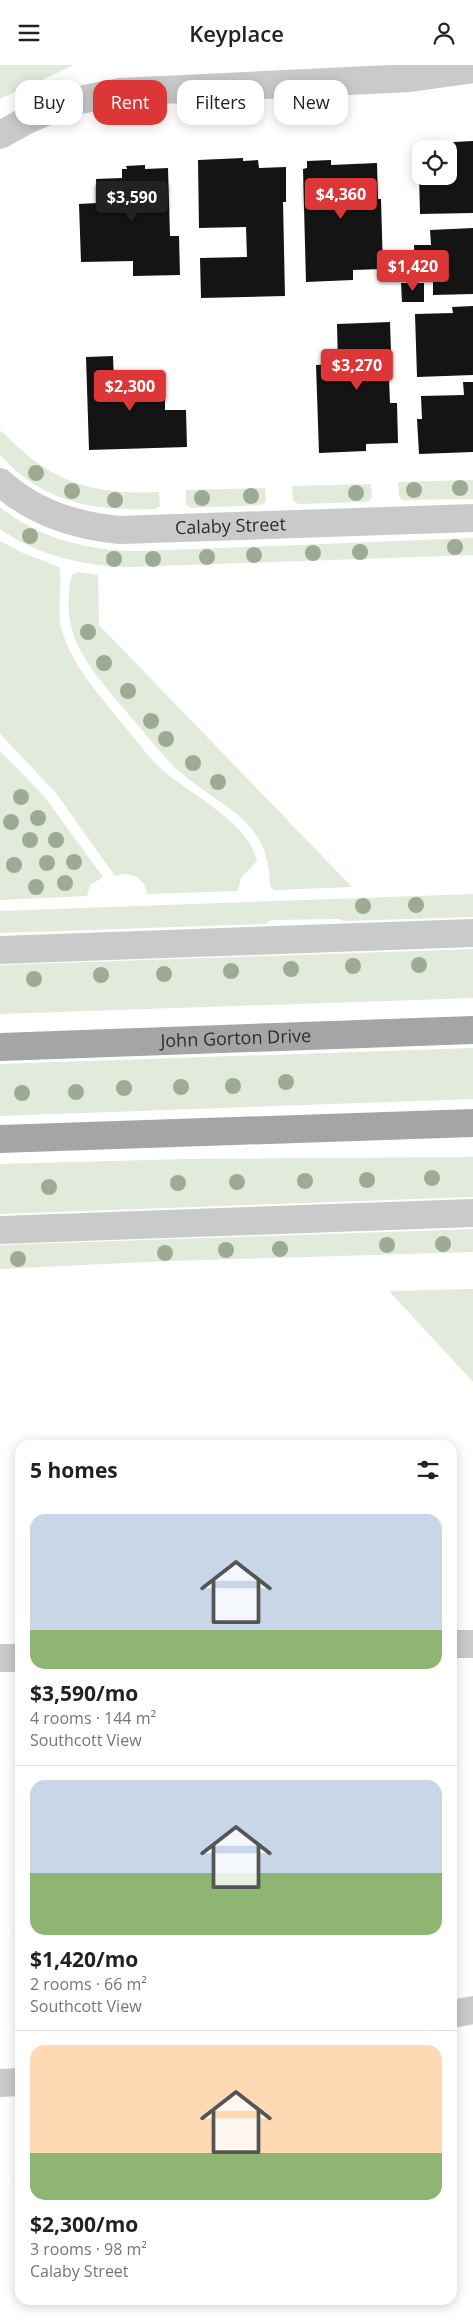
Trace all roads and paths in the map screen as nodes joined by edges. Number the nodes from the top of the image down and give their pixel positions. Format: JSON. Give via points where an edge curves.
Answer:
{"nodes":[{"id":1,"x":473,"y":69,"type":"edge"},
{"id":2,"x":0,"y":135,"type":"edge"},
{"id":3,"x":0,"y":482,"type":"edge"},
{"id":4,"x":473,"y":518,"type":"edge"},
{"id":5,"x":473,"y":933,"type":"edge"},
{"id":6,"x":0,"y":950,"type":"edge"},
{"id":7,"x":473,"y":1030,"type":"edge"},
{"id":8,"x":0,"y":1047,"type":"edge"},
{"id":9,"x":473,"y":1123,"type":"edge"},
{"id":10,"x":0,"y":1139,"type":"edge"},
{"id":11,"x":473,"y":1213,"type":"edge"},
{"id":12,"x":0,"y":1230,"type":"edge"},
{"id":13,"x":473,"y":1643,"type":"edge"},
{"id":14,"x":457,"y":1644,"type":"edge"},
{"id":15,"x":0,"y":1658,"type":"edge"},
{"id":16,"x":15,"y":1658,"type":"edge"},
{"id":17,"x":473,"y":2010,"type":"edge"},
{"id":18,"x":457,"y":2013,"type":"edge"},
{"id":19,"x":15,"y":2082,"type":"edge"},
{"id":20,"x":0,"y":2083,"type":"edge"}],
"edges":[{"from":1,"to":2,"type":"street","via":[[403,78],[120,92],[70,102]]},
{"from":3,"to":4,"type":"street","name":"Calaby Street","via":[[43,511],[83,524],[120,530]]},
{"from":5,"to":6,"type":"street"},
{"from":7,"to":8,"type":"main road","name":"John Gorton Drive"},
{"from":9,"to":10,"type":"main road"},
{"from":11,"to":12,"type":"street"},
{"from":13,"to":14,"type":"street"},
{"from":15,"to":16,"type":"street"},
{"from":17,"to":18,"type":"street"},
{"from":19,"to":20,"type":"street"}]}
